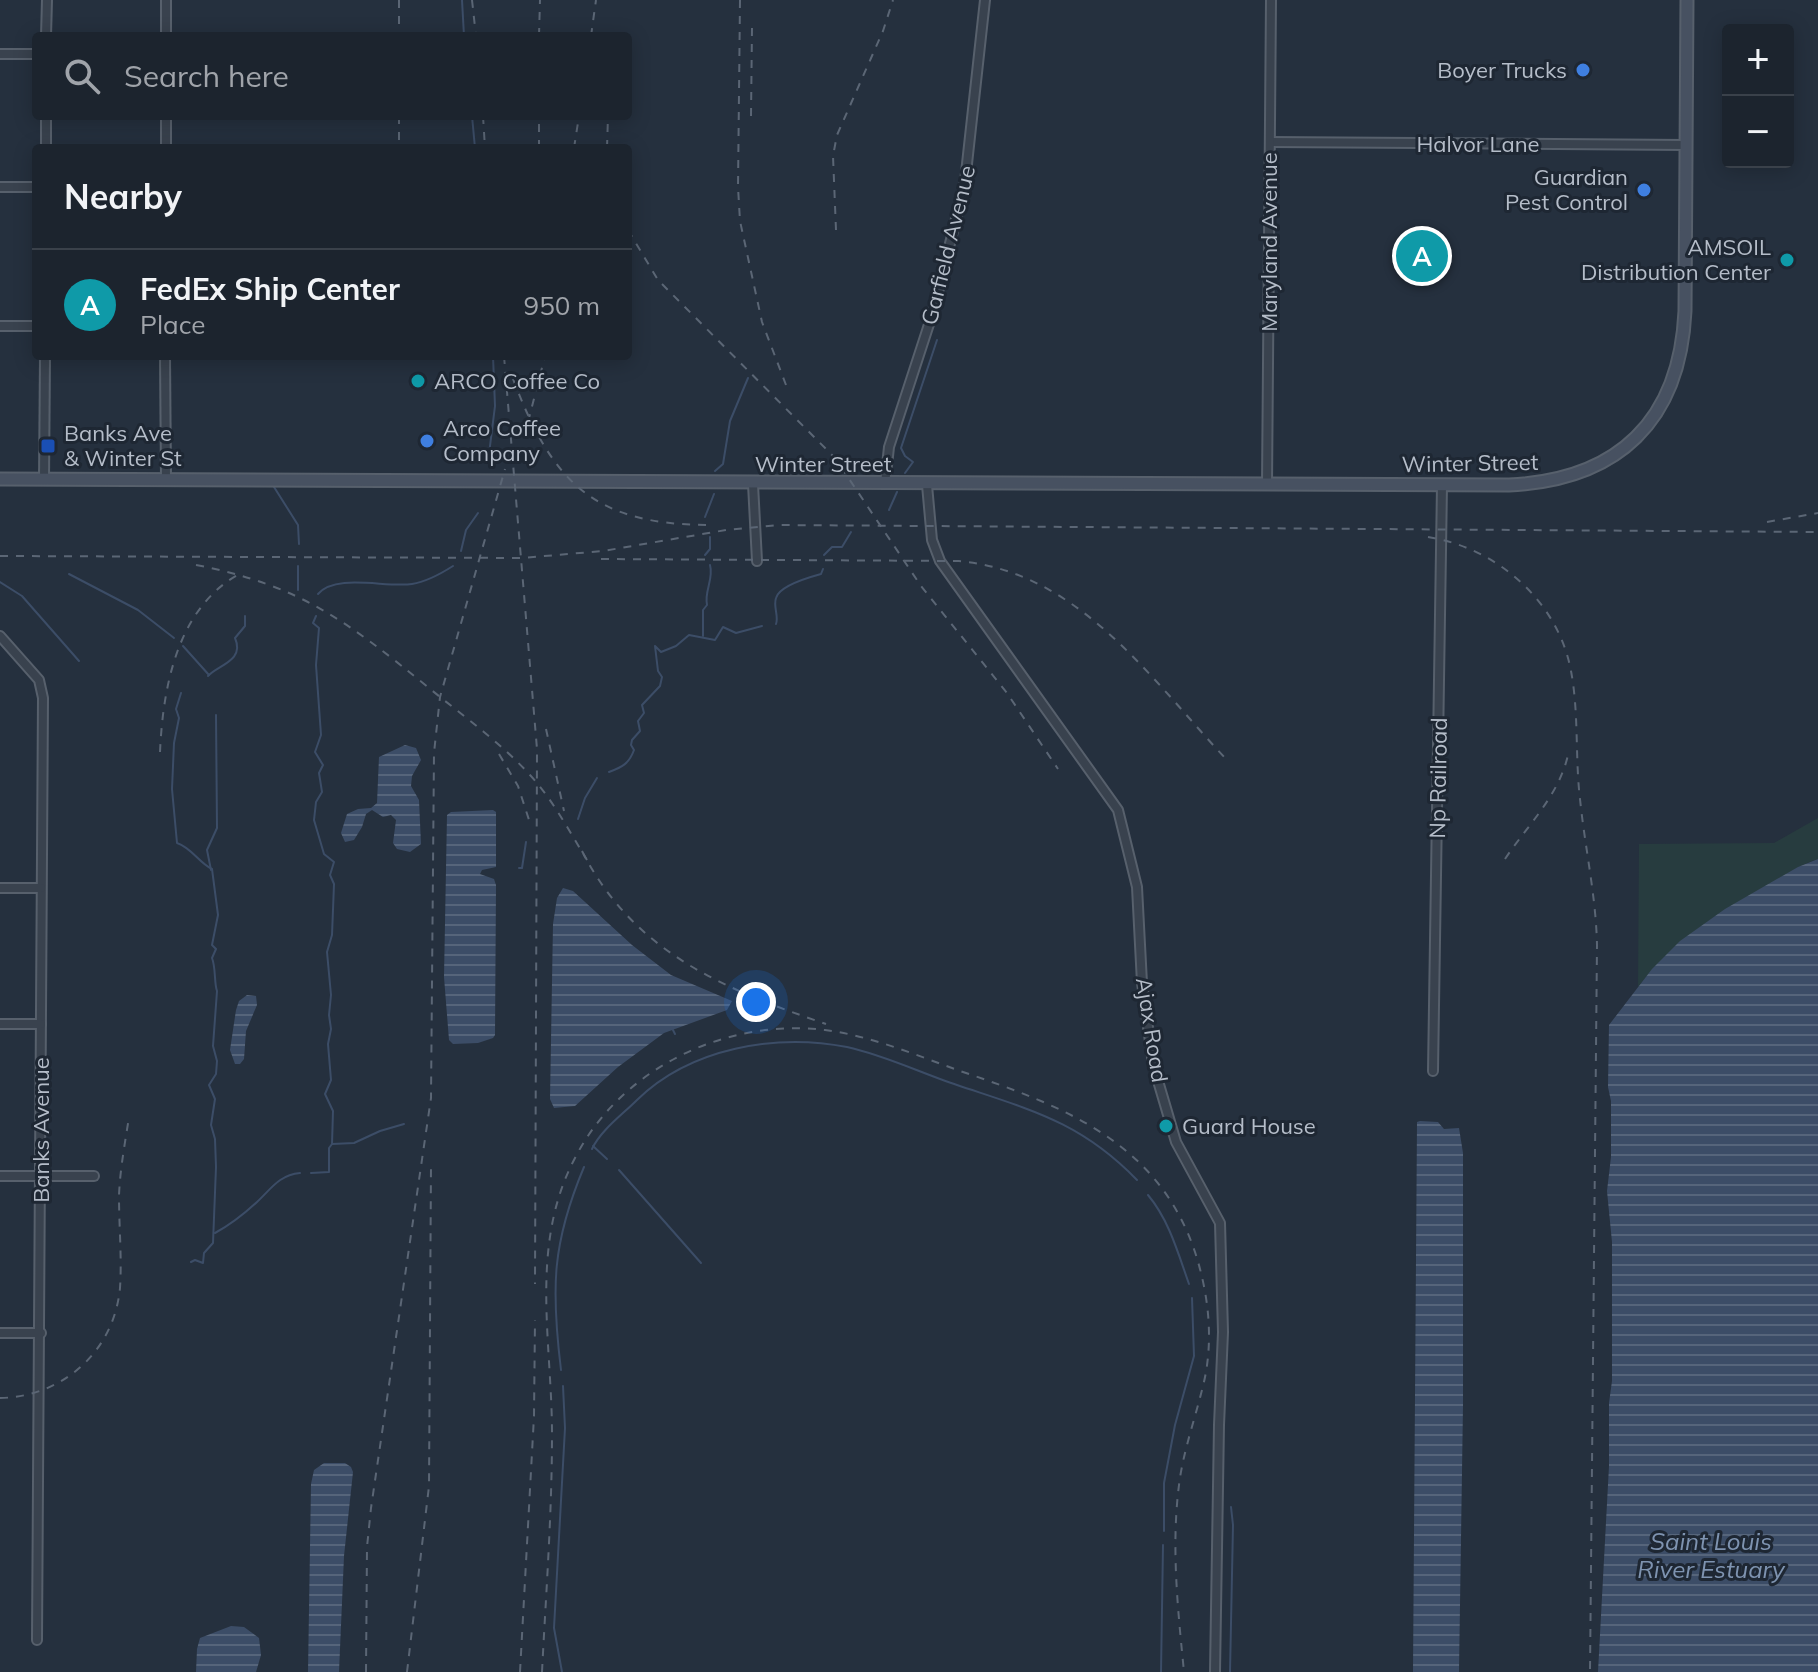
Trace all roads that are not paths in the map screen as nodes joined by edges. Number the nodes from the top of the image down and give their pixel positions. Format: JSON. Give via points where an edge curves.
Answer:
{"nodes":[{"id":1,"x":47,"y":0,"type":"edge"},
{"id":2,"x":166,"y":0,"type":"edge"},
{"id":3,"x":985,"y":0,"type":"edge"},
{"id":4,"x":1271,"y":0,"type":"edge"},
{"id":5,"x":1687,"y":0,"type":"edge"},
{"id":6,"x":46,"y":32,"type":"edge"},
{"id":7,"x":166,"y":32,"type":"edge"},
{"id":8,"x":0,"y":54,"type":"edge"},
{"id":9,"x":32,"y":54,"type":"edge"},
{"id":10,"x":46,"y":120,"type":"edge"},
{"id":11,"x":166,"y":120,"type":"edge"},
{"id":12,"x":1270,"y":142,"type":"junction"},
{"id":13,"x":46,"y":144,"type":"edge"},
{"id":14,"x":166,"y":144,"type":"edge"},
{"id":15,"x":1686,"y":145,"type":"junction"},
{"id":16,"x":0,"y":187,"type":"edge"},
{"id":17,"x":32,"y":187,"type":"edge"},
{"id":18,"x":0,"y":326,"type":"edge"},
{"id":19,"x":32,"y":326,"type":"edge"},
{"id":20,"x":45,"y":360,"type":"edge"},
{"id":21,"x":165,"y":360,"type":"edge"},
{"id":22,"x":0,"y":479,"type":"edge"},
{"id":23,"x":44,"y":480,"type":"junction"},
{"id":24,"x":166,"y":480,"type":"junction"},
{"id":25,"x":753,"y":484,"type":"junction"},
{"id":26,"x":885,"y":484,"type":"junction"},
{"id":27,"x":927,"y":485,"type":"junction"},
{"id":28,"x":1267,"y":485,"type":"junction"},
{"id":29,"x":1442,"y":485,"type":"junction"},
{"id":30,"x":757,"y":561,"type":"dead end"},
{"id":31,"x":0,"y":636,"type":"edge"},
{"id":32,"x":0,"y":888,"type":"edge"},
{"id":33,"x":41,"y":888,"type":"junction"},
{"id":34,"x":0,"y":1024,"type":"edge"},
{"id":35,"x":41,"y":1024,"type":"junction"},
{"id":36,"x":1433,"y":1071,"type":"dead end"},
{"id":37,"x":0,"y":1176,"type":"edge"},
{"id":38,"x":40,"y":1176,"type":"junction"},
{"id":39,"x":94,"y":1176,"type":"dead end"},
{"id":40,"x":0,"y":1333,"type":"edge"},
{"id":41,"x":41,"y":1333,"type":"junction"},
{"id":42,"x":37,"y":1640,"type":"dead end"},
{"id":43,"x":1215,"y":1672,"type":"edge"}],
"edges":[{"from":1,"to":6,"type":"street"},
{"from":2,"to":7,"type":"street"},
{"from":3,"to":26,"type":"street","name":"Garfield Avenue","via":[[967,173],[934,309],[889,447]]},
{"from":4,"to":12,"type":"street","name":"Maryland Avenue"},
{"from":5,"to":15,"type":"street","name":"Winter Street"},
{"from":8,"to":9,"type":"street"},
{"from":10,"to":13,"type":"street"},
{"from":11,"to":14,"type":"street"},
{"from":12,"to":15,"type":"street","name":"Halvor Lane"},
{"from":12,"to":28,"type":"street","name":"Maryland Avenue"},
{"from":15,"to":29,"type":"street","name":"Winter Street","via":[[1682,349],[1652,419],[1600,465],[1556,480]]},
{"from":16,"to":17,"type":"street"},
{"from":18,"to":19,"type":"street"},
{"from":20,"to":23,"type":"street"},
{"from":21,"to":24,"type":"street"},
{"from":22,"to":23,"type":"street","name":"Winter Street"},
{"from":23,"to":24,"type":"street","name":"Winter Street"},
{"from":24,"to":25,"type":"street","name":"Winter Street"},
{"from":25,"to":26,"type":"street","name":"Winter Street"},
{"from":25,"to":30,"type":"street"},
{"from":26,"to":27,"type":"street","name":"Winter Street"},
{"from":27,"to":28,"type":"street","name":"Winter Street"},
{"from":27,"to":43,"type":"street","name":"Ajax Road","via":[[932,540],[940,561],[1118,810],[1137,887],[1153,1064],[1176,1142],[1220,1223],[1223,1332]]},
{"from":28,"to":29,"type":"street","name":"Winter Street"},
{"from":29,"to":36,"type":"street","name":"Np Railroad"},
{"from":31,"to":33,"type":"street","name":"Banks Avenue","via":[[43,688]]},
{"from":32,"to":33,"type":"street"},
{"from":33,"to":35,"type":"street","name":"Banks Avenue"},
{"from":34,"to":35,"type":"street"},
{"from":35,"to":38,"type":"street","name":"Banks Avenue"},
{"from":37,"to":38,"type":"street"},
{"from":38,"to":39,"type":"street"},
{"from":38,"to":41,"type":"street","name":"Banks Avenue"},
{"from":40,"to":41,"type":"street"},
{"from":41,"to":42,"type":"street","name":"Banks Avenue"}]}
